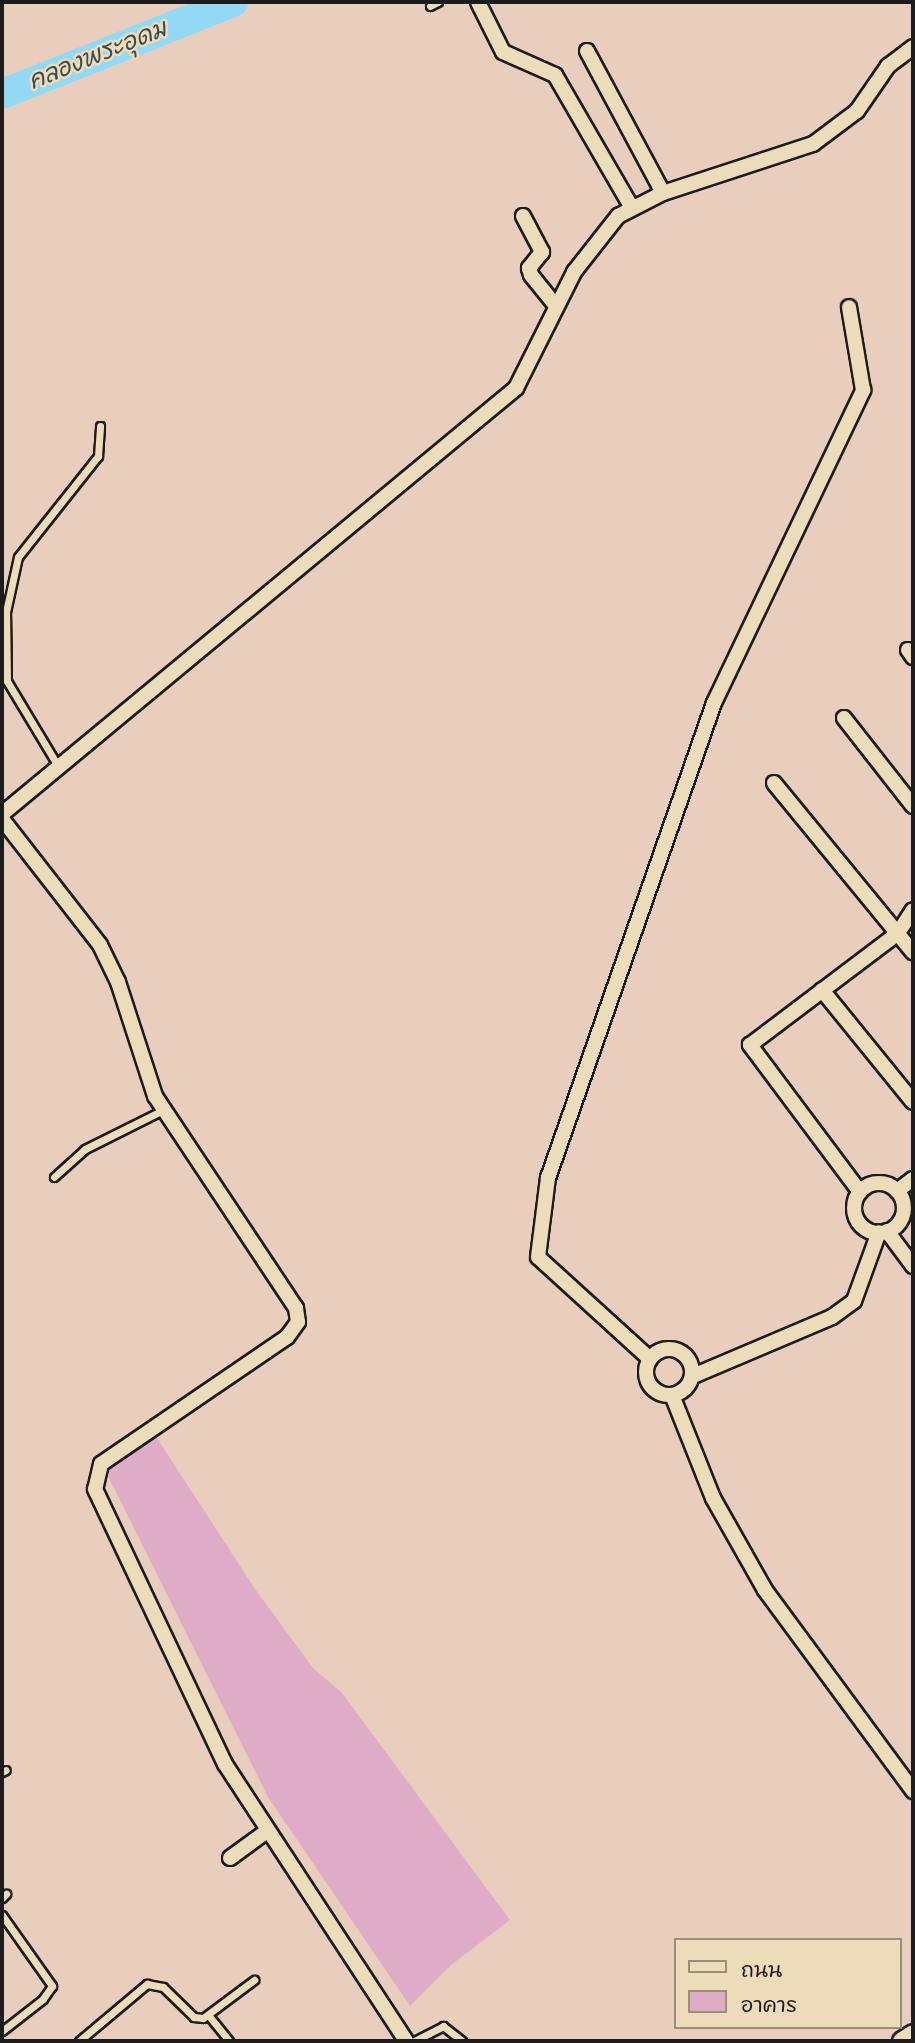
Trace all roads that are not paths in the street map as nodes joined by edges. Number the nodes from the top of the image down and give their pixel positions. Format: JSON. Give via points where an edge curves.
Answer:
{"nodes":[{"id":1,"x":481,"y":3,"type":"edge"},
{"id":2,"x":913,"y":47,"type":"edge"},
{"id":3,"x":587,"y":51,"type":"dead end"},
{"id":4,"x":663,"y":193,"type":"junction"},
{"id":5,"x":631,"y":206,"type":"junction"},
{"id":6,"x":523,"y":216,"type":"dead end"},
{"id":7,"x":555,"y":305,"type":"junction"},
{"id":8,"x":849,"y":307,"type":"dead end"},
{"id":9,"x":100,"y":426,"type":"dead end"},
{"id":10,"x":844,"y":718,"type":"dead end"},
{"id":11,"x":58,"y":766,"type":"junction"},
{"id":12,"x":774,"y":783,"type":"dead end"},
{"id":13,"x":913,"y":806,"type":"edge"},
{"id":14,"x":2,"y":816,"type":"edge"},
{"id":15,"x":913,"y":910,"type":"edge"},
{"id":16,"x":898,"y":933,"type":"junction"},
{"id":17,"x":913,"y":952,"type":"edge"},
{"id":18,"x":822,"y":990,"type":"junction"},
{"id":19,"x":913,"y":1102,"type":"edge"},
{"id":20,"x":163,"y":1110,"type":"junction"},
{"id":21,"x":54,"y":1177,"type":"dead end"},
{"id":22,"x":913,"y":1178,"type":"edge"},
{"id":23,"x":897,"y":1191,"type":"junction"},
{"id":24,"x":860,"y":1192,"type":"junction"},
{"id":25,"x":883,"y":1232,"type":"junction"},
{"id":26,"x":913,"y":1266,"type":"edge"},
{"id":27,"x":650,"y":1359,"type":"junction"},
{"id":28,"x":693,"y":1376,"type":"junction"},
{"id":29,"x":672,"y":1395,"type":"junction"},
{"id":30,"x":913,"y":1791,"type":"edge"},
{"id":31,"x":267,"y":1831,"type":"junction"},
{"id":32,"x":230,"y":1858,"type":"dead end"},
{"id":33,"x":2,"y":1915,"type":"edge"},
{"id":34,"x":254,"y":1980,"type":"dead end"},
{"id":35,"x":209,"y":2016,"type":"junction"},
{"id":36,"x":2,"y":2031,"type":"edge"},
{"id":37,"x":913,"y":2034,"type":"edge"},
{"id":38,"x":79,"y":2041,"type":"edge"},
{"id":39,"x":229,"y":2041,"type":"edge"},
{"id":40,"x":406,"y":2041,"type":"edge"},
{"id":41,"x":414,"y":2041,"type":"edge"},
{"id":42,"x":462,"y":2041,"type":"edge"},
{"id":43,"x":902,"y":2041,"type":"edge"}],
"edges":[{"from":1,"to":5,"type":"street","via":[[503,52],[555,75]]},
{"from":2,"to":4,"type":"street","via":[[888,66],[839,129],[813,144]]},
{"from":3,"to":4,"type":"street"},
{"from":4,"to":5,"type":"street"},
{"from":5,"to":7,"type":"street","via":[[574,272]]},
{"from":6,"to":7,"type":"street","via":[[542,252],[529,268],[531,275]]},
{"from":7,"to":11,"type":"street","via":[[528,370],[498,406],[429,456]]},
{"from":8,"to":27,"type":"street","via":[[863,390],[714,703],[548,1178],[538,1257]]},
{"from":9,"to":11,"type":"lane","via":[[98,456],[18,556],[6,612],[7,681]]},
{"from":10,"to":13,"type":"street"},
{"from":11,"to":14,"type":"street"},
{"from":12,"to":16,"type":"street"},
{"from":14,"to":20,"type":"street","via":[[105,954]]},
{"from":15,"to":16,"type":"street"},
{"from":16,"to":17,"type":"street"},
{"from":16,"to":18,"type":"street"},
{"from":18,"to":19,"type":"street"},
{"from":18,"to":24,"type":"street","via":[[750,1045]]},
{"from":20,"to":21,"type":"lane","via":[[85,1149]]},
{"from":20,"to":31,"type":"street","via":[[296,1308],[298,1322],[287,1337],[101,1464],[95,1489],[225,1764]]},
{"from":22,"to":23,"type":"street"},
{"from":23,"to":24,"type":"street","via":[[883,1183]]},
{"from":23,"to":25,"type":"street","via":[[902,1215]]},
{"from":24,"to":25,"type":"street","via":[[856,1215],[865,1228]]},
{"from":25,"to":26,"type":"street"},
{"from":25,"to":28,"type":"street","via":[[854,1301],[832,1317]]},
{"from":27,"to":28,"type":"street","via":[[662,1349],[678,1350],[690,1360]]},
{"from":27,"to":29,"type":"street","via":[[648,1381],[657,1392]]},
{"from":28,"to":29,"type":"street","via":[[685,1389]]},
{"from":29,"to":30,"type":"street","via":[[713,1498],[765,1590]]},
{"from":31,"to":32,"type":"street"},
{"from":31,"to":40,"type":"street"},
{"from":33,"to":36,"type":"lane","via":[[52,1986],[43,1999]]},
{"from":34,"to":35,"type":"lane"},
{"from":35,"to":38,"type":"lane","via":[[194,2017],[152,1983]]},
{"from":35,"to":39,"type":"lane"},
{"from":37,"to":43,"type":"main road"},
{"from":41,"to":42,"type":"lane","via":[[443,2026]]}]}
